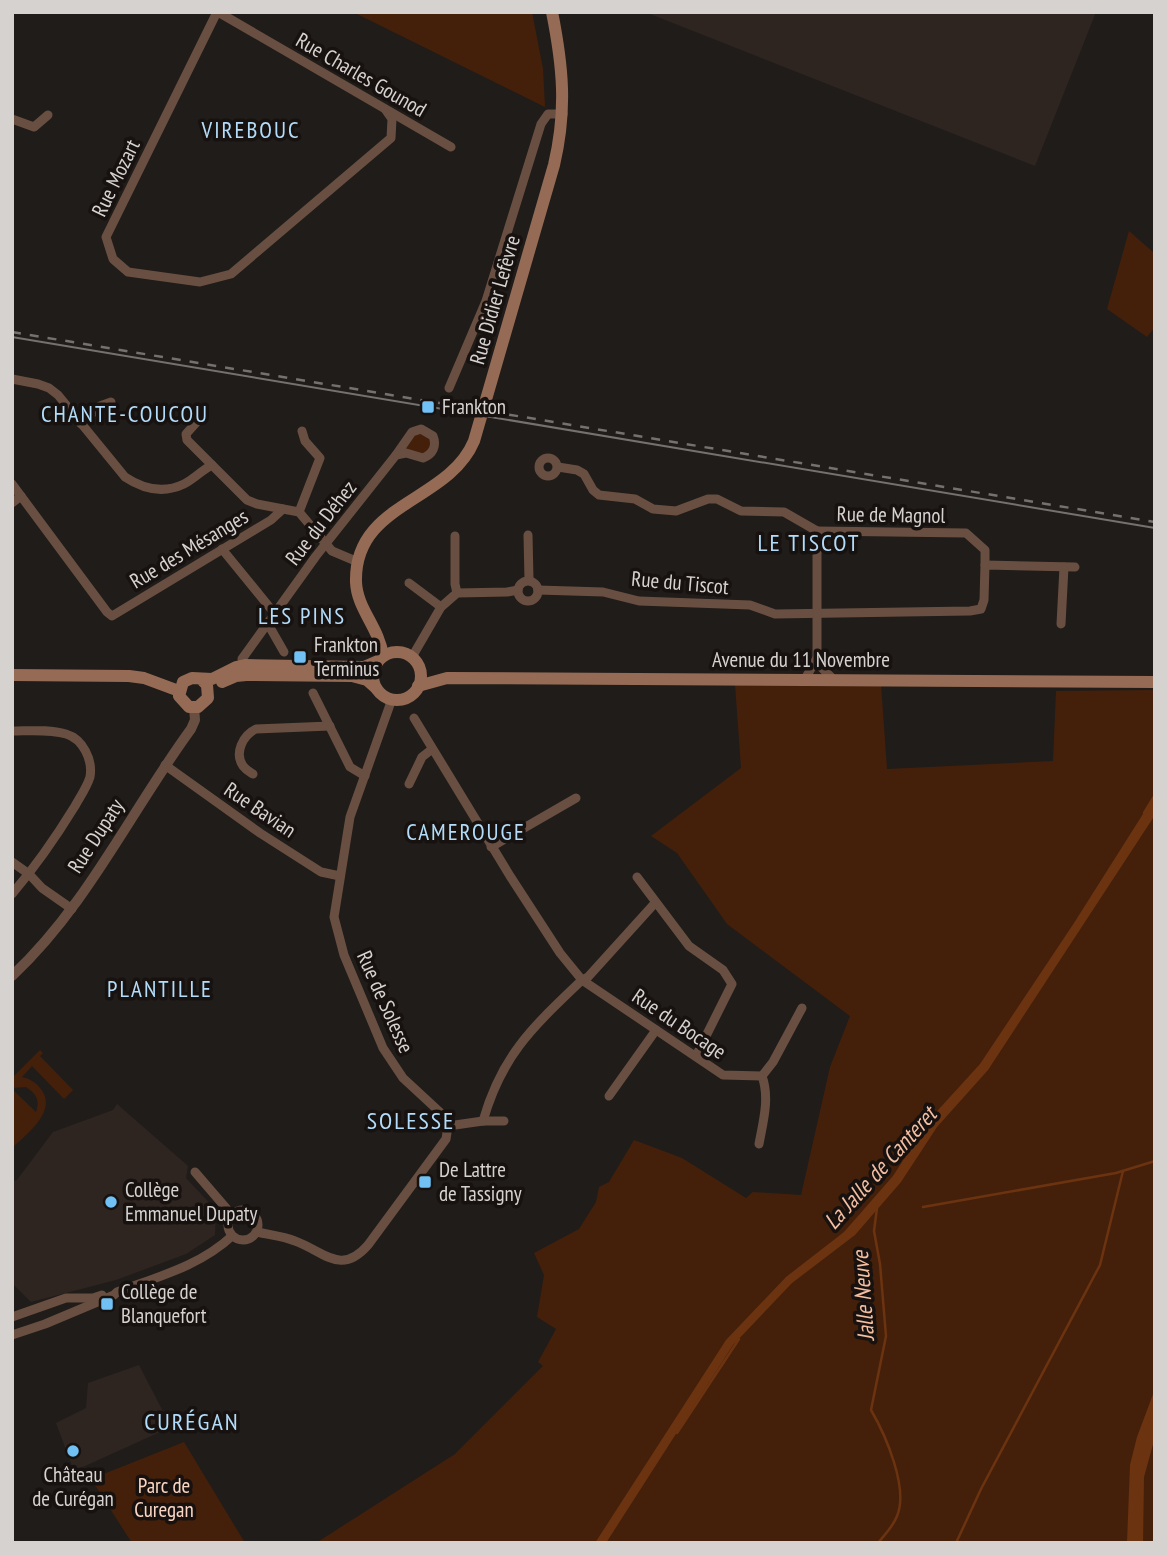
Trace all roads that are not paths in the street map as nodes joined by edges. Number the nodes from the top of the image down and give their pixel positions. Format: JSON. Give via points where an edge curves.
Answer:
{"nodes":[{"id":1,"x":218,"y":12,"type":"edge"},
{"id":2,"x":552,"y":12,"type":"edge"},
{"id":3,"x":385,"y":109,"type":"junction"},
{"id":4,"x":563,"y":114,"type":"junction"},
{"id":5,"x":48,"y":115,"type":"dead end"},
{"id":6,"x":12,"y":119,"type":"edge"},
{"id":7,"x":451,"y":147,"type":"dead end"},
{"id":8,"x":12,"y":379,"type":"edge"},
{"id":9,"x":449,"y":388,"type":"dead end"},
{"id":10,"x":111,"y":402,"type":"dead end"},
{"id":11,"x":203,"y":415,"type":"dead end"},
{"id":12,"x":81,"y":424,"type":"junction"},
{"id":13,"x":302,"y":431,"type":"dead end"},
{"id":14,"x":396,"y":455,"type":"dead end"},
{"id":15,"x":212,"y":465,"type":"junction"},
{"id":16,"x":558,"y":467,"type":"dead end"},
{"id":17,"x":12,"y":484,"type":"edge"},
{"id":18,"x":21,"y":496,"type":"junction"},
{"id":19,"x":12,"y":503,"type":"edge"},
{"id":20,"x":283,"y":509,"type":"junction"},
{"id":21,"x":299,"y":512,"type":"junction"},
{"id":22,"x":817,"y":531,"type":"junction"},
{"id":23,"x":528,"y":535,"type":"dead end"},
{"id":24,"x":455,"y":536,"type":"dead end"},
{"id":25,"x":326,"y":544,"type":"junction"},
{"id":26,"x":222,"y":549,"type":"junction"},
{"id":27,"x":358,"y":562,"type":"junction"},
{"id":28,"x":985,"y":565,"type":"junction"},
{"id":29,"x":1064,"y":567,"type":"junction"},
{"id":30,"x":1075,"y":567,"type":"dead end"},
{"id":31,"x":529,"y":580,"type":"junction"},
{"id":32,"x":409,"y":583,"type":"dead end"},
{"id":33,"x":519,"y":590,"type":"junction"},
{"id":34,"x":538,"y":590,"type":"junction"},
{"id":35,"x":457,"y":593,"type":"junction"},
{"id":36,"x":441,"y":607,"type":"junction"},
{"id":37,"x":275,"y":614,"type":"junction"},
{"id":38,"x":817,"y":615,"type":"junction"},
{"id":39,"x":268,"y":624,"type":"junction"},
{"id":40,"x":1061,"y":624,"type":"dead end"},
{"id":41,"x":376,"y":628,"type":"junction"},
{"id":42,"x":284,"y":652,"type":"dead end"},
{"id":43,"x":397,"y":652,"type":"junction"},
{"id":44,"x":817,"y":658,"type":"junction"},
{"id":45,"x":242,"y":659,"type":"dead end"},
{"id":46,"x":380,"y":659,"type":"junction"},
{"id":47,"x":416,"y":662,"type":"junction"},
{"id":48,"x":12,"y":675,"type":"edge"},
{"id":49,"x":447,"y":678,"type":"junction"},
{"id":50,"x":201,"y":679,"type":"junction"},
{"id":51,"x":805,"y":679,"type":"junction"},
{"id":52,"x":834,"y":680,"type":"junction"},
{"id":53,"x":1155,"y":682,"type":"edge"},
{"id":54,"x":418,"y":686,"type":"junction"},
{"id":55,"x":376,"y":688,"type":"junction"},
{"id":56,"x":179,"y":691,"type":"junction"},
{"id":57,"x":313,"y":694,"type":"dead end"},
{"id":58,"x":208,"y":698,"type":"junction"},
{"id":59,"x":392,"y":699,"type":"junction"},
{"id":60,"x":194,"y":708,"type":"junction"},
{"id":61,"x":414,"y":718,"type":"dead end"},
{"id":62,"x":330,"y":726,"type":"junction"},
{"id":63,"x":12,"y":732,"type":"edge"},
{"id":64,"x":431,"y":750,"type":"junction"},
{"id":65,"x":165,"y":765,"type":"junction"},
{"id":66,"x":253,"y":774,"type":"dead end"},
{"id":67,"x":365,"y":776,"type":"junction"},
{"id":68,"x":409,"y":784,"type":"dead end"},
{"id":69,"x":576,"y":798,"type":"dead end"},
{"id":70,"x":491,"y":847,"type":"junction"},
{"id":71,"x":12,"y":862,"type":"edge"},
{"id":72,"x":29,"y":874,"type":"junction"},
{"id":73,"x":340,"y":876,"type":"junction"},
{"id":74,"x":637,"y":877,"type":"dead end"},
{"id":75,"x":12,"y":894,"type":"edge"},
{"id":76,"x":654,"y":903,"type":"junction"},
{"id":77,"x":72,"y":909,"type":"junction"},
{"id":78,"x":12,"y":976,"type":"edge"},
{"id":79,"x":582,"y":980,"type":"junction"},
{"id":80,"x":803,"y":1008,"type":"dead end"},
{"id":81,"x":656,"y":1030,"type":"junction"},
{"id":82,"x":696,"y":1056,"type":"junction"},
{"id":83,"x":762,"y":1076,"type":"junction"},
{"id":84,"x":609,"y":1096,"type":"dead end"},
{"id":85,"x":483,"y":1121,"type":"junction"},
{"id":86,"x":504,"y":1121,"type":"dead end"},
{"id":87,"x":447,"y":1126,"type":"junction"},
{"id":88,"x":759,"y":1144,"type":"dead end"},
{"id":89,"x":195,"y":1171,"type":"dead end"},
{"id":90,"x":232,"y":1215,"type":"junction"},
{"id":91,"x":257,"y":1232,"type":"junction"},
{"id":92,"x":232,"y":1236,"type":"junction"},
{"id":93,"x":117,"y":1292,"type":"junction"},
{"id":94,"x":66,"y":1298,"type":"junction"},
{"id":95,"x":71,"y":1312,"type":"junction"},
{"id":96,"x":15,"y":1316,"type":"edge"},
{"id":97,"x":17,"y":1333,"type":"edge"}],
"edges":[{"from":1,"to":3,"type":"street","name":"Rue Charles Gounod"},
{"from":1,"to":3,"type":"street","name":"Rue Mozart","via":[[107,237],[113,259],[128,272],[200,282],[231,274],[391,138],[392,119]]},
{"from":2,"to":4,"type":"main road","name":"Rue Didier Lefèvre","via":[[563,78]]},
{"from":3,"to":7,"type":"street","name":"Rue Charles Gounod"},
{"from":4,"to":9,"type":"street","via":[[548,114],[541,124],[486,301]]},
{"from":4,"to":27,"type":"main road","name":"Rue Didier Lefèvre","via":[[554,165],[466,457],[374,528]]},
{"from":5,"to":6,"type":"street","via":[[34,127]]},
{"from":8,"to":12,"type":"street","via":[[49,388]]},
{"from":10,"to":12,"type":"street"},
{"from":11,"to":15,"type":"street","via":[[186,434],[187,440]]},
{"from":12,"to":15,"type":"street","via":[[138,486],[168,489]]},
{"from":13,"to":21,"type":"street","via":[[304,441],[320,458]]},
{"from":14,"to":25,"type":"street","name":"Rue du Déhez"},
{"from":15,"to":20,"type":"street","via":[[247,500]]},
{"from":16,"to":22,"type":"street","via":[[584,474],[599,495],[635,499],[653,509],[676,512],[717,499],[741,511],[784,512]]},
{"from":17,"to":18,"type":"street"},
{"from":18,"to":19,"type":"street"},
{"from":18,"to":26,"type":"street","name":"Rue des Mésanges","via":[[112,615]]},
{"from":20,"to":21,"type":"street"},
{"from":20,"to":26,"type":"street","name":"Rue des Mésanges"},
{"from":21,"to":25,"type":"street"},
{"from":22,"to":28,"type":"street","name":"Rue de Magnol","via":[[966,533],[985,550]]},
{"from":22,"to":38,"type":"street","name":"Rue de Magnol"},
{"from":23,"to":31,"type":"street"},
{"from":24,"to":35,"type":"street"},
{"from":25,"to":27,"type":"street"},
{"from":25,"to":37,"type":"street","name":"Rue du Déhez"},
{"from":26,"to":37,"type":"street"},
{"from":27,"to":41,"type":"main road","name":"Rue Didier Lefèvre","via":[[357,590]]},
{"from":28,"to":29,"type":"street"},
{"from":28,"to":38,"type":"street","name":"Rue de Magnol","via":[[981,609]]},
{"from":29,"to":30,"type":"street"},
{"from":29,"to":40,"type":"street"},
{"from":31,"to":33,"type":"street"},
{"from":31,"to":34,"type":"street"},
{"from":32,"to":36,"type":"street"},
{"from":33,"to":34,"type":"street","name":"Rue du Tiscot","via":[[520,597],[527,600],[536,597]]},
{"from":33,"to":35,"type":"street","name":"Rue du Tiscot"},
{"from":34,"to":38,"type":"street","name":"Rue du Tiscot","via":[[603,592],[639,601],[750,605],[775,614]]},
{"from":35,"to":36,"type":"street"},
{"from":36,"to":47,"type":"street"},
{"from":37,"to":39,"type":"street","name":"Rue du Déhez"},
{"from":38,"to":44,"type":"street","name":"Rue de Magnol"},
{"from":39,"to":42,"type":"street"},
{"from":39,"to":45,"type":"street","name":"Rue du Déhez"},
{"from":41,"to":43,"type":"main road","name":"Rue Didier Lefèvre"},
{"from":41,"to":46,"type":"main road","name":"Rue Didier Lefèvre"},
{"from":43,"to":46,"type":"main road"},
{"from":43,"to":47,"type":"main road"},
{"from":44,"to":51,"type":"street","name":"Rue de Magnol"},
{"from":44,"to":52,"type":"street"},
{"from":46,"to":50,"type":"main road","via":[[365,667],[245,665]]},
{"from":46,"to":55,"type":"main road","via":[[372,674]]},
{"from":47,"to":49,"type":"main road","name":"Avenue du 11 Novembre"},
{"from":47,"to":54,"type":"main road"},
{"from":48,"to":56,"type":"main road","via":[[137,677]]},
{"from":49,"to":51,"type":"main road","name":"Avenue du 11 Novembre"},
{"from":49,"to":54,"type":"main road","name":"Avenue du 11 Novembre"},
{"from":50,"to":56,"type":"main road","via":[[187,679]]},
{"from":50,"to":58,"type":"main road","via":[[207,685]]},
{"from":51,"to":52,"type":"main road","name":"Avenue du 11 Novembre"},
{"from":52,"to":53,"type":"main road","name":"Avenue du 11 Novembre"},
{"from":54,"to":59,"type":"main road","via":[[407,697]]},
{"from":55,"to":58,"type":"main road","via":[[358,676],[236,676],[220,683]]},
{"from":55,"to":59,"type":"main road"},
{"from":56,"to":60,"type":"main road","via":[[181,701]]},
{"from":57,"to":62,"type":"street"},
{"from":58,"to":60,"type":"main road"},
{"from":59,"to":67,"type":"street","name":"Rue de Solesse"},
{"from":60,"to":65,"type":"street","name":"Rue Dupaty","via":[[194,724]]},
{"from":61,"to":64,"type":"street","name":"Rue du Bocage"},
{"from":62,"to":66,"type":"street","via":[[249,732],[241,757],[242,765]]},
{"from":62,"to":67,"type":"street","via":[[350,767]]},
{"from":63,"to":72,"type":"street","via":[[68,734],[85,748],[89,760],[85,789]]},
{"from":64,"to":68,"type":"street","via":[[422,757]]},
{"from":64,"to":70,"type":"street","name":"Rue du Bocage"},
{"from":65,"to":73,"type":"street","name":"Rue Bavian","via":[[321,872]]},
{"from":65,"to":77,"type":"street","name":"Rue Dupaty"},
{"from":67,"to":73,"type":"street","name":"Rue de Solesse","via":[[350,817]]},
{"from":69,"to":70,"type":"street"},
{"from":70,"to":79,"type":"street","name":"Rue du Bocage"},
{"from":71,"to":72,"type":"street"},
{"from":72,"to":75,"type":"street"},
{"from":72,"to":77,"type":"street"},
{"from":73,"to":87,"type":"street","name":"Rue de Solesse","via":[[337,932],[373,1025],[394,1066],[443,1115]]},
{"from":74,"to":76,"type":"street"},
{"from":76,"to":79,"type":"street"},
{"from":76,"to":82,"type":"street","via":[[689,946],[723,970],[732,984]]},
{"from":77,"to":78,"type":"street","name":"Rue Dupaty"},
{"from":79,"to":81,"type":"street","name":"Rue du Bocage"},
{"from":79,"to":85,"type":"street","via":[[545,1013],[513,1051]]},
{"from":80,"to":83,"type":"street"},
{"from":81,"to":82,"type":"street","name":"Rue du Bocage"},
{"from":81,"to":84,"type":"street"},
{"from":82,"to":83,"type":"street","name":"Rue du Bocage","via":[[723,1075]]},
{"from":83,"to":88,"type":"street","via":[[765,1107]]},
{"from":85,"to":86,"type":"street"},
{"from":85,"to":87,"type":"street"},
{"from":87,"to":91,"type":"street","via":[[443,1145],[356,1257],[335,1260],[295,1241]]},
{"from":89,"to":90,"type":"street"},
{"from":90,"to":91,"type":"street","via":[[240,1210],[253,1213]]},
{"from":90,"to":92,"type":"street","via":[[228,1223]]},
{"from":91,"to":92,"type":"street","via":[[246,1241]]},
{"from":92,"to":93,"type":"street","via":[[204,1258]]},
{"from":93,"to":94,"type":"street"},
{"from":93,"to":95,"type":"street"},
{"from":94,"to":95,"type":"street"},
{"from":94,"to":96,"type":"street"},
{"from":95,"to":97,"type":"street"},
{"from":96,"to":97,"type":"street"}]}
